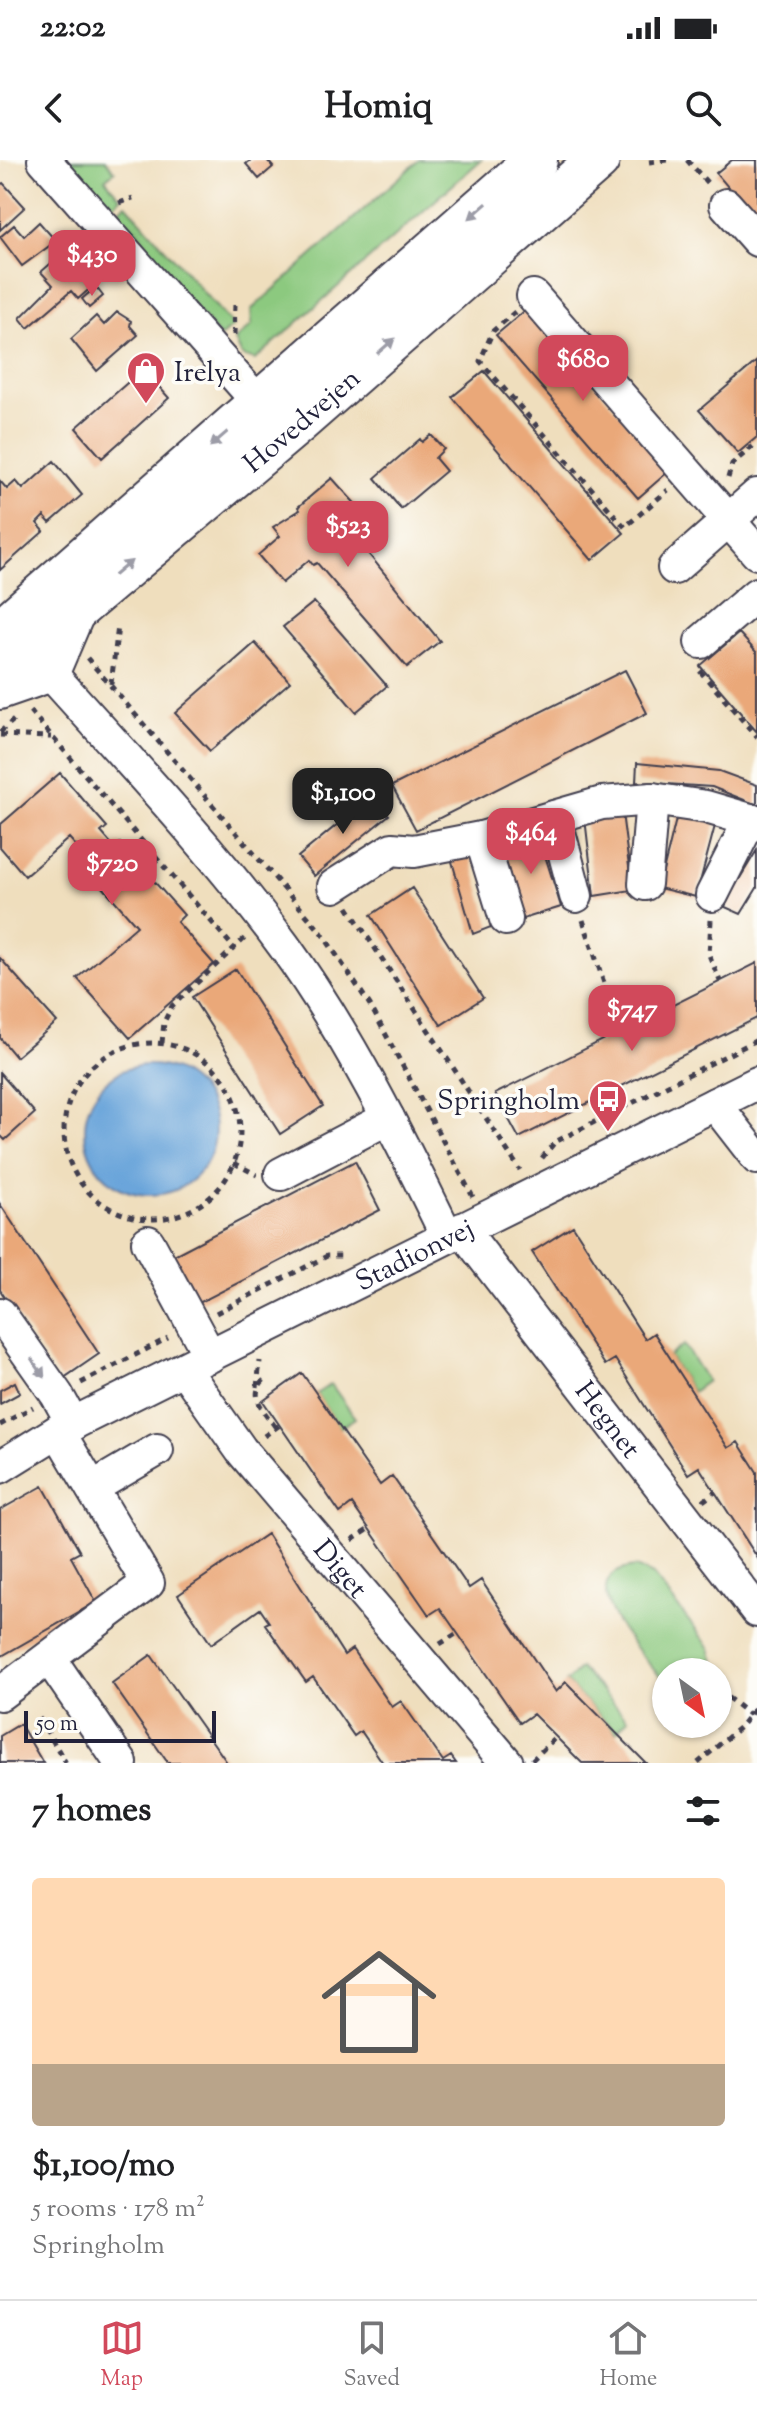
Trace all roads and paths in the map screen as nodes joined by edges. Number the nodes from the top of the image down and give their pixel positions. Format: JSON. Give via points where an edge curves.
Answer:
{"nodes":[{"id":1,"x":44,"y":160,"type":"edge"},
{"id":2,"x":536,"y":160,"type":"edge"},
{"id":3,"x":598,"y":160,"type":"edge"},
{"id":4,"x":668,"y":160,"type":"edge"},
{"id":5,"x":649,"y":162,"type":"dead end"},
{"id":6,"x":726,"y":205,"type":"dead end"},
{"id":7,"x":757,"y":240,"type":"edge"},
{"id":8,"x":533,"y":296,"type":"joint"},
{"id":9,"x":259,"y":403,"type":"junction"},
{"id":10,"x":757,"y":443,"type":"edge"},
{"id":11,"x":687,"y":474,"type":"junction"},
{"id":12,"x":757,"y":495,"type":"edge"},
{"id":13,"x":718,"y":509,"type":"junction"},
{"id":14,"x":757,"y":553,"type":"edge"},
{"id":15,"x":674,"y":568,"type":"dead end"},
{"id":16,"x":757,"y":594,"type":"edge"},
{"id":17,"x":83,"y":602,"type":"junction"},
{"id":18,"x":118,"y":626,"type":"dead end"},
{"id":19,"x":0,"y":631,"type":"edge"},
{"id":20,"x":701,"y":642,"type":"joint"},
{"id":21,"x":52,"y":675,"type":"junction"},
{"id":22,"x":111,"y":684,"type":"dead end"},
{"id":23,"x":4,"y":685,"type":"edge"},
{"id":24,"x":0,"y":735,"type":"edge"},
{"id":25,"x":52,"y":737,"type":"junction"},
{"id":26,"x":757,"y":737,"type":"edge"},
{"id":27,"x":652,"y":799,"type":"junction"},
{"id":28,"x":555,"y":817,"type":"junction"},
{"id":29,"x":754,"y":821,"type":"edge"},
{"id":30,"x":481,"y":838,"type":"junction"},
{"id":31,"x":645,"y":884,"type":"dead end"},
{"id":32,"x":338,"y":892,"type":"joint"},
{"id":33,"x":712,"y":895,"type":"joint"},
{"id":34,"x":576,"y":896,"type":"joint"},
{"id":35,"x":506,"y":919,"type":"dead end"},
{"id":36,"x":264,"y":921,"type":"junction"},
{"id":37,"x":234,"y":948,"type":"junction"},
{"id":38,"x":720,"y":981,"type":"dead end"},
{"id":39,"x":620,"y":1031,"type":"dead end"},
{"id":40,"x":162,"y":1043,"type":"junction"},
{"id":41,"x":757,"y":1083,"type":"edge"},
{"id":42,"x":715,"y":1104,"type":"junction"},
{"id":43,"x":388,"y":1118,"type":"junction"},
{"id":44,"x":757,"y":1158,"type":"edge"},
{"id":45,"x":281,"y":1174,"type":"dead end"},
{"id":46,"x":525,"y":1177,"type":"dead end"},
{"id":47,"x":454,"y":1233,"type":"junction"},
{"id":48,"x":148,"y":1242,"type":"dead end"},
{"id":49,"x":0,"y":1314,"type":"edge"},
{"id":50,"x":197,"y":1362,"type":"junction"},
{"id":51,"x":264,"y":1380,"type":"dead end"},
{"id":52,"x":276,"y":1428,"type":"dead end"},
{"id":53,"x":59,"y":1431,"type":"junction"},
{"id":54,"x":157,"y":1450,"type":"dead end"},
{"id":55,"x":0,"y":1453,"type":"edge"},
{"id":56,"x":0,"y":1467,"type":"edge"},
{"id":57,"x":92,"y":1488,"type":"junction"},
{"id":58,"x":757,"y":1611,"type":"edge"},
{"id":59,"x":50,"y":1659,"type":"junction"},
{"id":60,"x":0,"y":1694,"type":"edge"},
{"id":61,"x":732,"y":1701,"type":"edge"},
{"id":62,"x":757,"y":1706,"type":"edge"},
{"id":63,"x":750,"y":1715,"type":"junction"},
{"id":64,"x":39,"y":1718,"type":"dead end"},
{"id":65,"x":555,"y":1738,"type":"dead end"},
{"id":66,"x":66,"y":1763,"type":"edge"},
{"id":67,"x":121,"y":1763,"type":"edge"},
{"id":68,"x":507,"y":1763,"type":"edge"},
{"id":69,"x":528,"y":1763,"type":"edge"},
{"id":70,"x":698,"y":1763,"type":"edge"}],
"edges":[{"from":1,"to":9,"type":"street"},
{"from":2,"to":9,"type":"main road","name":"Hovedvejen","one_way":true},
{"from":17,"to":3,"type":"main road","name":"Hovedvejen","one_way":true,"via":[[299,422]]},
{"from":4,"to":5,"type":"path"},
{"from":6,"to":7,"type":"street"},
{"from":8,"to":11,"type":"street"},
{"from":8,"to":11,"type":"path","via":[[493,331],[480,361],[625,527]]},
{"from":9,"to":19,"type":"main road","name":"Hovedvejen","one_way":true},
{"from":10,"to":13,"type":"path","via":[[732,464]]},
{"from":11,"to":13,"type":"street"},
{"from":12,"to":13,"type":"street"},
{"from":13,"to":14,"type":"street"},
{"from":13,"to":15,"type":"street"},
{"from":16,"to":20,"type":"street"},
{"from":17,"to":21,"type":"street"},
{"from":17,"to":23,"type":"main road","name":"Hovedvejen"},
{"from":18,"to":22,"type":"path"},
{"from":20,"to":26,"type":"path","via":[[694,664]]},
{"from":21,"to":23,"type":"street"},
{"from":21,"to":36,"type":"street"},
{"from":23,"to":25,"type":"path"},
{"from":24,"to":25,"type":"path"},
{"from":25,"to":37,"type":"path"},
{"from":27,"to":28,"type":"street","via":[[602,803]]},
{"from":27,"to":29,"type":"street"},
{"from":27,"to":31,"type":"street"},
{"from":28,"to":30,"type":"street"},
{"from":28,"to":34,"type":"street"},
{"from":29,"to":33,"type":"street"},
{"from":30,"to":32,"type":"street","via":[[414,851],[392,849]]},
{"from":30,"to":35,"type":"street"},
{"from":32,"to":46,"type":"path"},
{"from":33,"to":38,"type":"path","via":[[709,955]]},
{"from":34,"to":39,"type":"path"},
{"from":36,"to":37,"type":"path"},
{"from":36,"to":43,"type":"street","via":[[329,1012]]},
{"from":37,"to":40,"type":"path","via":[[172,1006]]},
{"from":40,"to":40,"type":"path","via":[[125,1048],[92,1067],[76,1087],[66,1122],[69,1160],[80,1182],[119,1213],[144,1219],[167,1218],[208,1199],[223,1183],[239,1146],[238,1110],[223,1078],[196,1054]]},
{"from":41,"to":42,"type":"street","name":"Stadionvej"},
{"from":42,"to":44,"type":"street"},
{"from":42,"to":47,"type":"street","name":"Stadionvej"},
{"from":43,"to":45,"type":"street"},
{"from":43,"to":47,"type":"street"},
{"from":47,"to":50,"type":"street","name":"Stadionvej"},
{"from":47,"to":58,"type":"street","name":"Hegnet"},
{"from":48,"to":50,"type":"street","name":"Diget"},
{"from":49,"to":53,"type":"street","one_way":true,"via":[[57,1395]]},
{"from":50,"to":53,"type":"street","name":"Stadionvej"},
{"from":50,"to":68,"type":"street","name":"Diget","via":[[241,1450]]},
{"from":51,"to":52,"type":"path","via":[[256,1396]]},
{"from":53,"to":55,"type":"street","name":"Stadionvej"},
{"from":53,"to":56,"type":"street","name":"Stadionvej"},
{"from":53,"to":57,"type":"street"},
{"from":54,"to":57,"type":"street"},
{"from":57,"to":59,"type":"street","via":[[148,1583]]},
{"from":59,"to":60,"type":"street"},
{"from":59,"to":67,"type":"street"},
{"from":61,"to":63,"type":"path"},
{"from":62,"to":63,"type":"path"},
{"from":63,"to":70,"type":"path"},
{"from":64,"to":66,"type":"path"},
{"from":65,"to":69,"type":"path"}]}
